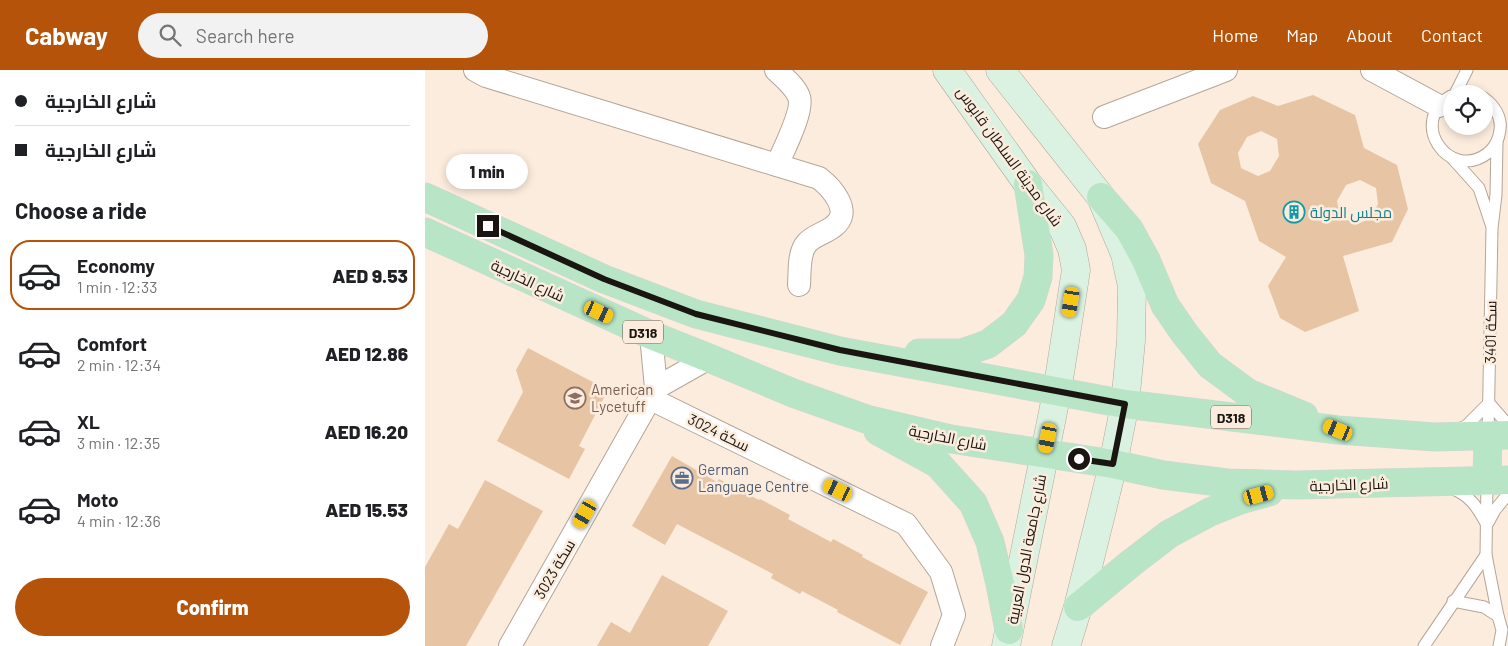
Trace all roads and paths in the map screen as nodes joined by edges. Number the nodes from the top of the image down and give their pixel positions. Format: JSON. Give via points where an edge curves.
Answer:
{"nodes":[{"id":1,"x":475,"y":70,"type":"edge"},
{"id":2,"x":776,"y":70,"type":"edge"},
{"id":3,"x":947,"y":70,"type":"edge"},
{"id":4,"x":1000,"y":70,"type":"edge"},
{"id":5,"x":1226,"y":70,"type":"edge"},
{"id":6,"x":1372,"y":70,"type":"edge"},
{"id":7,"x":1467,"y":70,"type":"edge"},
{"id":8,"x":1457,"y":85,"type":"edge"},
{"id":9,"x":1443,"y":97,"type":"edge"},
{"id":10,"x":1443,"y":105,"type":"edge"},
{"id":11,"x":1493,"y":106,"type":"edge"},
{"id":12,"x":1508,"y":115,"type":"edge"},
{"id":13,"x":1104,"y":117,"type":"dead end"},
{"id":14,"x":1501,"y":126,"type":"junction"},
{"id":15,"x":1497,"y":142,"type":"junction"},
{"id":16,"x":1453,"y":158,"type":"junction"},
{"id":17,"x":777,"y":165,"type":"junction"},
{"id":18,"x":1503,"y":172,"type":"edge"},
{"id":19,"x":1028,"y":184,"type":"junction"},
{"id":20,"x":425,"y":197,"type":"edge"},
{"id":21,"x":1101,"y":197,"type":"junction"},
{"id":22,"x":1492,"y":228,"type":"junction"},
{"id":23,"x":425,"y":232,"type":"edge"},
{"id":24,"x":799,"y":285,"type":"dead end"},
{"id":25,"x":651,"y":336,"type":"junction"},
{"id":26,"x":840,"y":350,"type":"junction"},
{"id":27,"x":709,"y":358,"type":"junction"},
{"id":28,"x":1057,"y":392,"type":"junction"},
{"id":29,"x":654,"y":394,"type":"junction"},
{"id":30,"x":1489,"y":403,"type":"junction"},
{"id":31,"x":1125,"y":404,"type":"junction"},
{"id":32,"x":866,"y":419,"type":"junction"},
{"id":33,"x":1338,"y":430,"type":"junction"},
{"id":34,"x":1501,"y":432,"type":"edge"},
{"id":35,"x":1435,"y":437,"type":"junction"},
{"id":36,"x":1045,"y":454,"type":"junction"},
{"id":37,"x":1113,"y":464,"type":"junction"},
{"id":38,"x":1430,"y":482,"type":"junction"},
{"id":39,"x":1296,"y":485,"type":"junction"},
{"id":40,"x":1501,"y":485,"type":"edge"},
{"id":41,"x":1487,"y":524,"type":"junction"},
{"id":42,"x":1486,"y":555,"type":"junction"},
{"id":43,"x":1453,"y":601,"type":"junction"},
{"id":44,"x":1078,"y":607,"type":"junction"},
{"id":45,"x":1498,"y":616,"type":"junction"},
{"id":46,"x":1008,"y":638,"type":"edge"},
{"id":47,"x":510,"y":646,"type":"edge"},
{"id":48,"x":942,"y":646,"type":"edge"},
{"id":49,"x":1066,"y":646,"type":"edge"},
{"id":50,"x":1424,"y":646,"type":"edge"},
{"id":51,"x":1499,"y":646,"type":"edge"}],
"edges":[{"from":1,"to":17,"type":"street"},
{"from":2,"to":17,"type":"street","via":[[800,99],[799,113]]},
{"from":3,"to":19,"type":"main road","name":"شارع مدينة السلطان قابوس"},
{"from":4,"to":21,"type":"main road"},
{"from":5,"to":13,"type":"street"},
{"from":6,"to":9,"type":"street"},
{"from":7,"to":8,"type":"lane"},
{"from":10,"to":16,"type":"lane","via":[[1434,115],[1433,135],[1437,145]]},
{"from":11,"to":14,"type":"lane"},
{"from":12,"to":14,"type":"lane"},
{"from":14,"to":15,"type":"lane"},
{"from":15,"to":16,"type":"lane","via":[[1483,157]]},
{"from":15,"to":18,"type":"lane"},
{"from":16,"to":22,"type":"lane","via":[[1479,188]]},
{"from":17,"to":24,"type":"street","via":[[819,178],[836,195],[842,210],[840,220],[834,226],[807,243],[801,254]]},
{"from":18,"to":22,"type":"lane"},
{"from":19,"to":26,"type":"main road","via":[[1039,255],[1039,277],[1031,300],[1014,324],[987,344],[962,353]]},
{"from":19,"to":28,"type":"main road","name":"شارع مدينة السلطان قابوس","via":[[1062,226],[1076,270]]},
{"from":20,"to":26,"type":"main road","number":"D318","via":[[604,279],[696,314]]},
{"from":21,"to":31,"type":"main road","via":[[1125,254],[1132,286]]},
{"from":21,"to":33,"type":"main road","via":[[1129,229],[1147,260],[1165,305],[1211,365],[1248,393]]},
{"from":22,"to":30,"type":"lane","name":"سكة 3401"},
{"from":23,"to":25,"type":"main road","name":"شارع الخارجية","number":"D318"},
{"from":25,"to":27,"type":"main road","name":"شارع الخارجية","number":"D318"},
{"from":25,"to":29,"type":"street"},
{"from":26,"to":28,"type":"main road","number":"D318"},
{"from":27,"to":29,"type":"street"},
{"from":27,"to":32,"type":"main road","name":"شارع الخارجية","number":"D318"},
{"from":28,"to":31,"type":"main road","number":"D318"},
{"from":28,"to":36,"type":"main road","name":"شارع جامعة الدول العربية"},
{"from":29,"to":47,"type":"street","name":"سكة 3023"},
{"from":29,"to":48,"type":"street","name":"سكة 3024","via":[[906,524],[941,572],[954,615]]},
{"from":30,"to":34,"type":"lane","name":"سكة 3401"},
{"from":30,"to":34,"type":"lane"},
{"from":30,"to":35,"type":"lane","via":[[1466,426]]},
{"from":31,"to":33,"type":"main road","number":"D318"},
{"from":31,"to":37,"type":"main road"},
{"from":32,"to":36,"type":"main road","name":"شارع الخارجية","number":"D318","via":[[951,439]]},
{"from":32,"to":46,"type":"main road","via":[[879,432],[938,464],[973,503],[990,542]]},
{"from":33,"to":35,"type":"main road","number":"D318"},
{"from":34,"to":35,"type":"main road","number":"D318"},
{"from":34,"to":40,"type":"main road"},
{"from":36,"to":37,"type":"main road","name":"شارع الخارجية","number":"D318"},
{"from":36,"to":46,"type":"main road","name":"شارع جامعة الدول العربية"},
{"from":37,"to":39,"type":"main road","name":"شارع الخارجية","number":"D318","via":[[1227,484]]},
{"from":37,"to":44,"type":"main road"},
{"from":38,"to":39,"type":"main road","name":"شارع الخارجية","number":"D318"},
{"from":38,"to":40,"type":"main road","name":"شارع الخارجية","number":"D318"},
{"from":38,"to":41,"type":"lane","via":[[1462,492],[1473,502]]},
{"from":39,"to":44,"type":"main road","via":[[1233,503],[1169,534]]},
{"from":40,"to":41,"type":"lane"},
{"from":40,"to":41,"type":"lane","via":[[1495,510]]},
{"from":41,"to":42,"type":"lane"},
{"from":42,"to":43,"type":"lane"},
{"from":42,"to":45,"type":"lane"},
{"from":43,"to":45,"type":"lane","via":[[1484,607]]},
{"from":43,"to":50,"type":"lane"},
{"from":44,"to":49,"type":"main road"},
{"from":45,"to":51,"type":"lane","via":[[1502,630]]}]}
